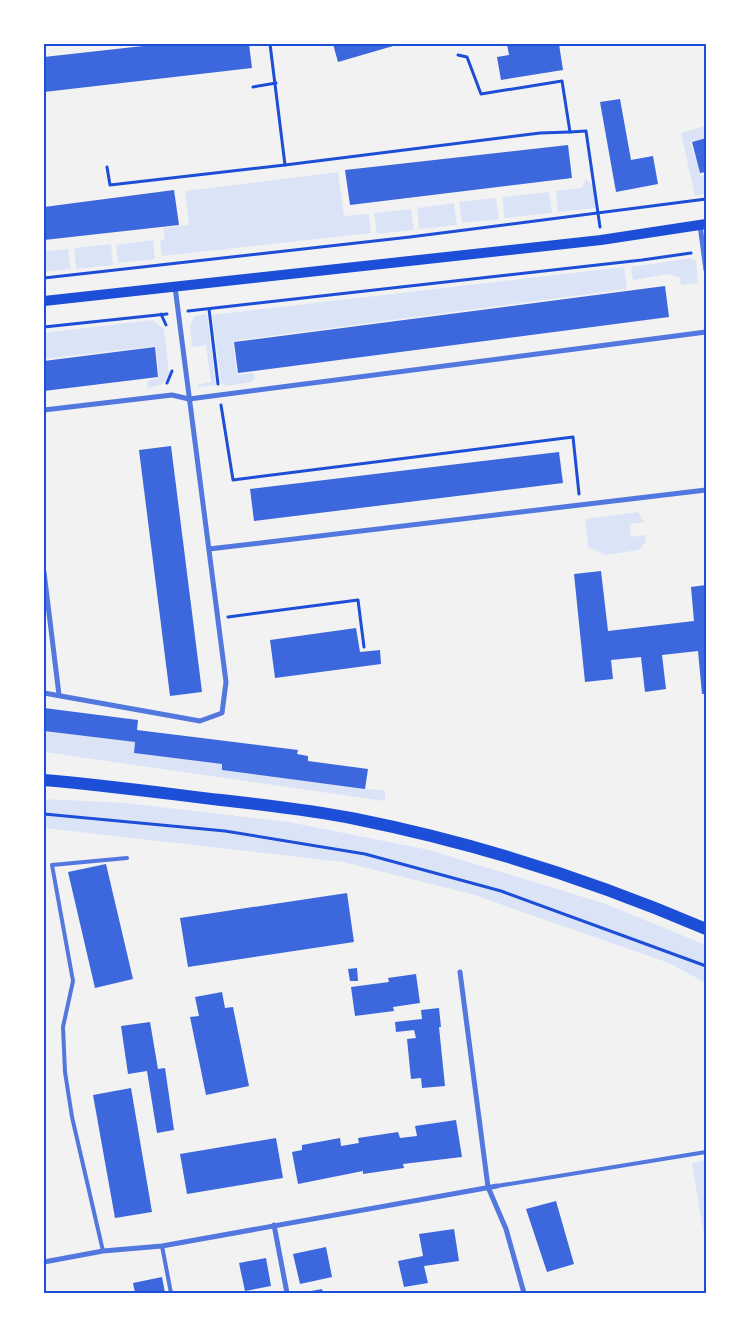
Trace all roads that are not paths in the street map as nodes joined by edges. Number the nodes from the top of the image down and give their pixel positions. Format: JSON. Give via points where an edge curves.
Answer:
{"nodes":[{"id":1,"x":703,"y":224,"type":"edge"},
{"id":2,"x":706,"y":270,"type":"edge"},
{"id":3,"x":175,"y":287,"type":"junction"},
{"id":4,"x":44,"y":302,"type":"edge"},
{"id":5,"x":706,"y":332,"type":"edge"},
{"id":6,"x":189,"y":399,"type":"junction"},
{"id":7,"x":44,"y":410,"type":"edge"},
{"id":8,"x":706,"y":490,"type":"edge"},
{"id":9,"x":209,"y":549,"type":"junction"},
{"id":10,"x":44,"y":572,"type":"edge"},
{"id":11,"x":44,"y":693,"type":"edge"},
{"id":12,"x":59,"y":695,"type":"junction"},
{"id":13,"x":44,"y":780,"type":"edge"},
{"id":14,"x":127,"y":858,"type":"dead end"},
{"id":15,"x":706,"y":929,"type":"edge"},
{"id":16,"x":460,"y":972,"type":"dead end"},
{"id":17,"x":706,"y":1152,"type":"edge"},
{"id":18,"x":497,"y":1186,"type":"joint"},
{"id":19,"x":488,"y":1187,"type":"junction"},
{"id":20,"x":274,"y":1225,"type":"junction"},
{"id":21,"x":162,"y":1246,"type":"junction"},
{"id":22,"x":103,"y":1251,"type":"junction"},
{"id":23,"x":44,"y":1262,"type":"edge"},
{"id":24,"x":171,"y":1293,"type":"edge"},
{"id":25,"x":287,"y":1293,"type":"edge"},
{"id":26,"x":524,"y":1293,"type":"edge"}],
"edges":[{"from":1,"to":2,"type":"street"},
{"from":1,"to":3,"type":"main road","via":[[601,240]]},
{"from":3,"to":4,"type":"main road"},
{"from":3,"to":6,"type":"street"},
{"from":5,"to":6,"type":"street"},
{"from":6,"to":7,"type":"street","via":[[172,395]]},
{"from":6,"to":9,"type":"street"},
{"from":8,"to":9,"type":"street"},
{"from":9,"to":12,"type":"street","via":[[226,682],[222,713],[200,721]]},
{"from":10,"to":12,"type":"street"},
{"from":11,"to":12,"type":"street"},
{"from":13,"to":15,"type":"main road","via":[[265,805],[356,819],[512,859],[623,895]]},
{"from":14,"to":22,"type":"lane","via":[[52,865],[72,981],[63,1027],[65,1072]]},
{"from":16,"to":19,"type":"street"},
{"from":17,"to":18,"type":"lane"},
{"from":18,"to":19,"type":"street"},
{"from":19,"to":20,"type":"street"},
{"from":19,"to":26,"type":"street","via":[[506,1230]]},
{"from":20,"to":21,"type":"street"},
{"from":20,"to":25,"type":"street"},
{"from":21,"to":22,"type":"street"},
{"from":21,"to":24,"type":"lane"},
{"from":22,"to":23,"type":"street"}]}
